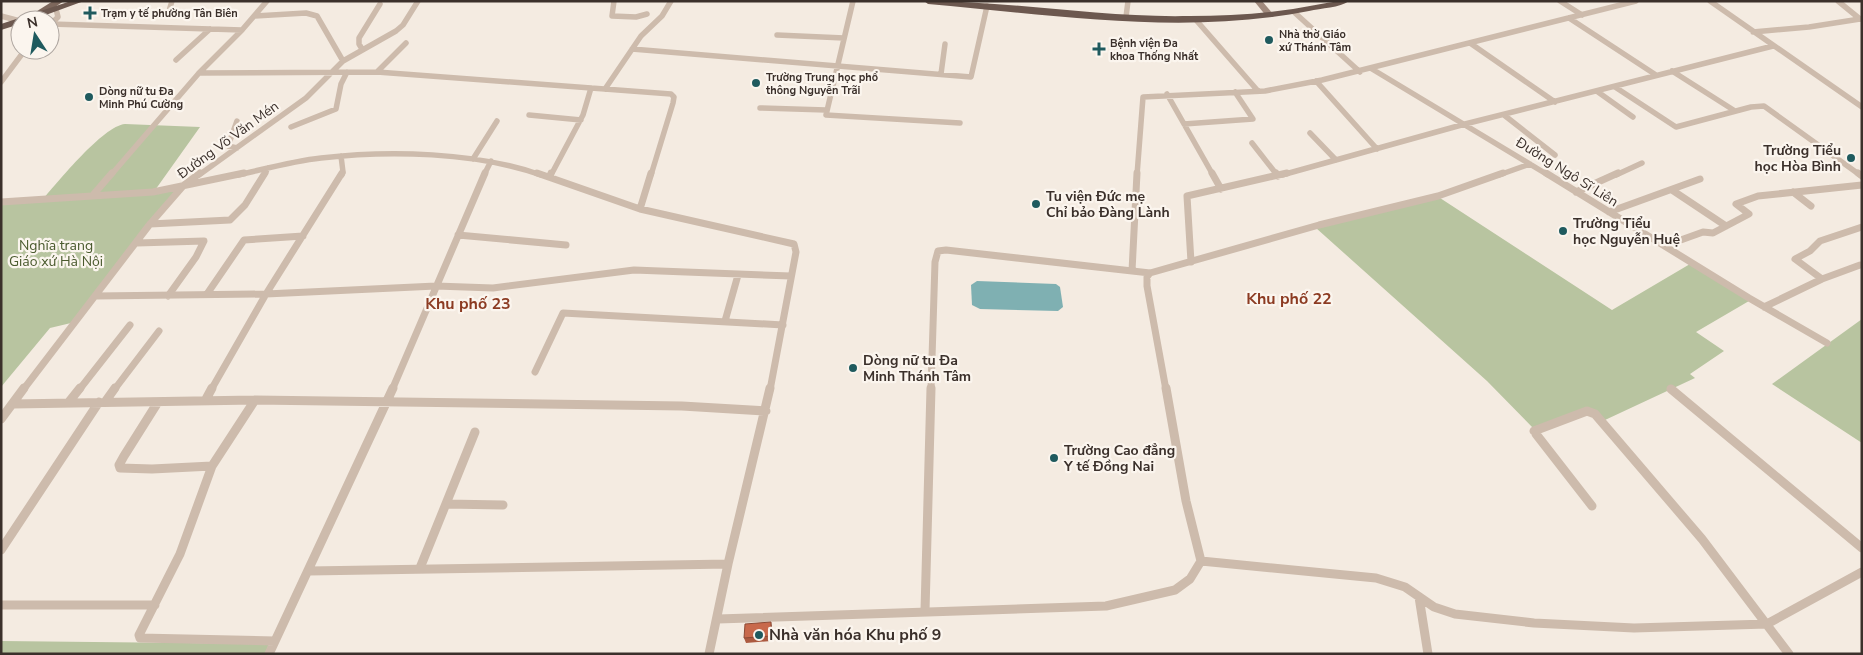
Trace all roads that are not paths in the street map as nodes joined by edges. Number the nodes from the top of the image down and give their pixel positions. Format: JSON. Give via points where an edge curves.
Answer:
{"nodes":[{"id":1,"x":80,"y":1,"type":"edge"},
{"id":2,"x":172,"y":1,"type":"edge"},
{"id":3,"x":267,"y":1,"type":"edge"},
{"id":4,"x":418,"y":1,"type":"edge"},
{"id":5,"x":614,"y":1,"type":"edge"},
{"id":6,"x":672,"y":1,"type":"edge"},
{"id":7,"x":852,"y":1,"type":"edge"},
{"id":8,"x":928,"y":1,"type":"edge"},
{"id":9,"x":1128,"y":1,"type":"edge"},
{"id":10,"x":1258,"y":1,"type":"edge"},
{"id":11,"x":1345,"y":1,"type":"edge"},
{"id":12,"x":1560,"y":1,"type":"edge"},
{"id":13,"x":1636,"y":1,"type":"edge"},
{"id":14,"x":1710,"y":1,"type":"edge"},
{"id":15,"x":1838,"y":1,"type":"edge"},
{"id":16,"x":380,"y":4,"type":"dead end"},
{"id":17,"x":58,"y":5,"type":"edge"},
{"id":18,"x":994,"y":5,"type":"edge"},
{"id":19,"x":169,"y":11,"type":"dead end"},
{"id":20,"x":1294,"y":12,"type":"junction"},
{"id":21,"x":647,"y":14,"type":"dead end"},
{"id":22,"x":1270,"y":15,"type":"junction"},
{"id":23,"x":1582,"y":15,"type":"junction"},
{"id":24,"x":255,"y":16,"type":"junction"},
{"id":25,"x":1126,"y":17,"type":"junction"},
{"id":26,"x":1569,"y":18,"type":"junction"},
{"id":27,"x":1196,"y":20,"type":"junction"},
{"id":28,"x":60,"y":25,"type":"edge"},
{"id":29,"x":210,"y":29,"type":"junction"},
{"id":30,"x":242,"y":30,"type":"junction"},
{"id":31,"x":1753,"y":32,"type":"junction"},
{"id":32,"x":777,"y":35,"type":"dead end"},
{"id":33,"x":844,"y":38,"type":"junction"},
{"id":34,"x":406,"y":43,"type":"dead end"},
{"id":35,"x":945,"y":44,"type":"dead end"},
{"id":36,"x":1470,"y":44,"type":"junction"},
{"id":37,"x":1774,"y":46,"type":"junction"},
{"id":38,"x":362,"y":49,"type":"junction"},
{"id":39,"x":632,"y":49,"type":"junction"},
{"id":40,"x":18,"y":60,"type":"edge"},
{"id":41,"x":176,"y":60,"type":"dead end"},
{"id":42,"x":343,"y":61,"type":"junction"},
{"id":43,"x":837,"y":66,"type":"junction"},
{"id":44,"x":1372,"y":70,"type":"junction"},
{"id":45,"x":1672,"y":71,"type":"junction"},
{"id":46,"x":347,"y":72,"type":"junction"},
{"id":47,"x":377,"y":72,"type":"junction"},
{"id":48,"x":1360,"y":72,"type":"junction"},
{"id":49,"x":199,"y":73,"type":"junction"},
{"id":50,"x":332,"y":73,"type":"junction"},
{"id":51,"x":941,"y":74,"type":"junction"},
{"id":52,"x":1656,"y":75,"type":"junction"},
{"id":53,"x":1316,"y":81,"type":"junction"},
{"id":54,"x":1,"y":82,"type":"edge"},
{"id":55,"x":1615,"y":87,"type":"junction"},
{"id":56,"x":591,"y":88,"type":"junction"},
{"id":57,"x":605,"y":90,"type":"junction"},
{"id":58,"x":1258,"y":91,"type":"junction"},
{"id":59,"x":1235,"y":92,"type":"junction"},
{"id":60,"x":1598,"y":92,"type":"junction"},
{"id":61,"x":1167,"y":94,"type":"junction"},
{"id":62,"x":1555,"y":102,"type":"junction"},
{"id":63,"x":1862,"y":107,"type":"edge"},
{"id":64,"x":760,"y":108,"type":"dead end"},
{"id":65,"x":826,"y":110,"type":"junction"},
{"id":66,"x":1735,"y":111,"type":"junction"},
{"id":67,"x":1504,"y":115,"type":"junction"},
{"id":68,"x":529,"y":116,"type":"dead end"},
{"id":69,"x":1633,"y":116,"type":"dead end"},
{"id":70,"x":581,"y":120,"type":"junction"},
{"id":71,"x":238,"y":121,"type":"dead end"},
{"id":72,"x":497,"y":121,"type":"dead end"},
{"id":73,"x":960,"y":123,"type":"dead end"},
{"id":74,"x":1184,"y":124,"type":"junction"},
{"id":75,"x":1465,"y":124,"type":"junction"},
{"id":76,"x":291,"y":127,"type":"dead end"},
{"id":77,"x":1310,"y":133,"type":"dead end"},
{"id":78,"x":1252,"y":144,"type":"dead end"},
{"id":79,"x":237,"y":148,"type":"junction"},
{"id":80,"x":1377,"y":149,"type":"junction"},
{"id":81,"x":341,"y":156,"type":"junction"},
{"id":82,"x":1555,"y":156,"type":"dead end"},
{"id":83,"x":473,"y":159,"type":"junction"},
{"id":84,"x":1336,"y":160,"type":"junction"},
{"id":85,"x":491,"y":161,"type":"junction"},
{"id":86,"x":1642,"y":163,"type":"dead end"},
{"id":87,"x":1530,"y":164,"type":"junction"},
{"id":88,"x":268,"y":168,"type":"junction"},
{"id":89,"x":550,"y":176,"type":"junction"},
{"id":90,"x":1278,"y":176,"type":"junction"},
{"id":91,"x":1862,"y":176,"type":"edge"},
{"id":92,"x":1700,"y":178,"type":"dead end"},
{"id":93,"x":184,"y":185,"type":"junction"},
{"id":94,"x":1862,"y":185,"type":"edge"},
{"id":95,"x":1220,"y":189,"type":"junction"},
{"id":96,"x":1672,"y":190,"type":"junction"},
{"id":97,"x":1576,"y":192,"type":"junction"},
{"id":98,"x":1793,"y":192,"type":"junction"},
{"id":99,"x":94,"y":195,"type":"junction"},
{"id":100,"x":1,"y":202,"type":"edge"},
{"id":101,"x":1811,"y":206,"type":"dead end"},
{"id":102,"x":640,"y":209,"type":"junction"},
{"id":103,"x":1609,"y":212,"type":"junction"},
{"id":104,"x":150,"y":224,"type":"junction"},
{"id":105,"x":1726,"y":226,"type":"junction"},
{"id":106,"x":1862,"y":227,"type":"edge"},
{"id":107,"x":458,"y":235,"type":"junction"},
{"id":108,"x":303,"y":236,"type":"junction"},
{"id":109,"x":1678,"y":241,"type":"dead end"},
{"id":110,"x":137,"y":243,"type":"junction"},
{"id":111,"x":566,"y":245,"type":"dead end"},
{"id":112,"x":1191,"y":262,"type":"junction"},
{"id":113,"x":1860,"y":265,"type":"dead end"},
{"id":114,"x":1132,"y":271,"type":"junction"},
{"id":115,"x":1150,"y":273,"type":"junction"},
{"id":116,"x":738,"y":275,"type":"junction"},
{"id":117,"x":792,"y":276,"type":"junction"},
{"id":118,"x":1822,"y":279,"type":"junction"},
{"id":119,"x":436,"y":286,"type":"junction"},
{"id":120,"x":207,"y":294,"type":"junction"},
{"id":121,"x":266,"y":294,"type":"junction"},
{"id":122,"x":96,"y":296,"type":"junction"},
{"id":123,"x":168,"y":296,"type":"junction"},
{"id":124,"x":1764,"y":306,"type":"junction"},
{"id":125,"x":725,"y":321,"type":"junction"},
{"id":126,"x":130,"y":325,"type":"dead end"},
{"id":127,"x":783,"y":325,"type":"junction"},
{"id":128,"x":159,"y":332,"type":"dead end"},
{"id":129,"x":1827,"y":343,"type":"dead end"},
{"id":130,"x":535,"y":372,"type":"dead end"},
{"id":131,"x":1671,"y":389,"type":"dead end"},
{"id":132,"x":255,"y":400,"type":"junction"},
{"id":133,"x":205,"y":401,"type":"junction"},
{"id":134,"x":102,"y":402,"type":"junction"},
{"id":135,"x":158,"y":402,"type":"junction"},
{"id":136,"x":387,"y":402,"type":"junction"},
{"id":137,"x":68,"y":403,"type":"junction"},
{"id":138,"x":13,"y":404,"type":"junction"},
{"id":139,"x":766,"y":411,"type":"junction"},
{"id":140,"x":1,"y":419,"type":"edge"},
{"id":141,"x":476,"y":432,"type":"dead end"},
{"id":142,"x":212,"y":466,"type":"junction"},
{"id":143,"x":446,"y":504,"type":"junction"},
{"id":144,"x":503,"y":505,"type":"dead end"},
{"id":145,"x":1592,"y":506,"type":"dead end"},
{"id":146,"x":1862,"y":548,"type":"edge"},
{"id":147,"x":1,"y":550,"type":"edge"},
{"id":148,"x":1200,"y":561,"type":"junction"},
{"id":149,"x":728,"y":564,"type":"junction"},
{"id":150,"x":420,"y":568,"type":"junction"},
{"id":151,"x":308,"y":571,"type":"junction"},
{"id":152,"x":1862,"y":572,"type":"edge"},
{"id":153,"x":1419,"y":597,"type":"junction"},
{"id":154,"x":1,"y":605,"type":"edge"},
{"id":155,"x":155,"y":605,"type":"junction"},
{"id":156,"x":925,"y":611,"type":"junction"},
{"id":157,"x":718,"y":619,"type":"junction"},
{"id":158,"x":1767,"y":624,"type":"junction"},
{"id":159,"x":275,"y":641,"type":"junction"},
{"id":160,"x":269,"y":654,"type":"edge"},
{"id":161,"x":709,"y":654,"type":"edge"},
{"id":162,"x":1428,"y":654,"type":"edge"},
{"id":163,"x":1789,"y":654,"type":"edge"}],
"edges":[{"from":1,"to":17,"type":"highway"},
{"from":2,"to":19,"type":"street"},
{"from":3,"to":24,"type":"street"},
{"from":4,"to":38,"type":"street","name":"Đường Võ Văn Mén","via":[[396,31]]},
{"from":5,"to":21,"type":"street","via":[[612,16]]},
{"from":6,"to":39,"type":"street"},
{"from":7,"to":33,"type":"street"},
{"from":8,"to":18,"type":"highway"},
{"from":9,"to":25,"type":"street"},
{"from":10,"to":22,"type":"main road"},
{"from":11,"to":20,"type":"highway"},
{"from":12,"to":23,"type":"street"},
{"from":13,"to":23,"type":"street"},
{"from":14,"to":31,"type":"street"},
{"from":15,"to":31,"type":"street","via":[[1860,19]]},
{"from":16,"to":38,"type":"street","via":[[360,38]]},
{"from":18,"to":25,"type":"highway"},
{"from":18,"to":51,"type":"street","via":[[971,77]]},
{"from":20,"to":22,"type":"highway"},
{"from":20,"to":48,"type":"street"},
{"from":22,"to":27,"type":"highway"},
{"from":23,"to":26,"type":"street"},
{"from":24,"to":30,"type":"street"},
{"from":24,"to":42,"type":"street","via":[[306,13],[317,16]]},
{"from":25,"to":27,"type":"highway"},
{"from":26,"to":36,"type":"street"},
{"from":26,"to":52,"type":"street"},
{"from":27,"to":58,"type":"street"},
{"from":28,"to":29,"type":"street"},
{"from":29,"to":30,"type":"street"},
{"from":29,"to":41,"type":"street"},
{"from":30,"to":49,"type":"street"},
{"from":31,"to":37,"type":"street"},
{"from":32,"to":33,"type":"street"},
{"from":33,"to":43,"type":"street"},
{"from":34,"to":47,"type":"street"},
{"from":35,"to":51,"type":"street"},
{"from":36,"to":44,"type":"street"},
{"from":36,"to":62,"type":"street"},
{"from":37,"to":45,"type":"street"},
{"from":37,"to":63,"type":"street"},
{"from":38,"to":42,"type":"street","name":"Đường Võ Văn Mén"},
{"from":39,"to":43,"type":"street"},
{"from":39,"to":57,"type":"street"},
{"from":40,"to":54,"type":"street"},
{"from":42,"to":50,"type":"street","name":"Đường Võ Văn Mén"},
{"from":43,"to":51,"type":"street"},
{"from":43,"to":65,"type":"street"},
{"from":44,"to":48,"type":"street"},
{"from":44,"to":75,"type":"street","name":"Đường Ngô Sĩ Liên"},
{"from":45,"to":52,"type":"street"},
{"from":45,"to":66,"type":"street"},
{"from":46,"to":47,"type":"street"},
{"from":46,"to":50,"type":"street"},
{"from":46,"to":76,"type":"street","via":[[336,108],[314,117],[310,122]]},
{"from":47,"to":56,"type":"street"},
{"from":48,"to":53,"type":"street"},
{"from":49,"to":50,"type":"street"},
{"from":49,"to":99,"type":"street"},
{"from":50,"to":79,"type":"street","name":"Đường Võ Văn Mén","via":[[306,98]]},
{"from":52,"to":55,"type":"street"},
{"from":53,"to":58,"type":"street"},
{"from":53,"to":80,"type":"street"},
{"from":55,"to":60,"type":"street"},
{"from":55,"to":66,"type":"street","via":[[1676,127]]},
{"from":56,"to":57,"type":"street"},
{"from":56,"to":70,"type":"street"},
{"from":57,"to":102,"type":"street","via":[[661,93],[674,97]]},
{"from":58,"to":59,"type":"street"},
{"from":59,"to":61,"type":"street"},
{"from":59,"to":74,"type":"street","via":[[1253,119]]},
{"from":60,"to":62,"type":"street"},
{"from":60,"to":69,"type":"street"},
{"from":61,"to":74,"type":"street"},
{"from":61,"to":114,"type":"street","via":[[1143,97]]},
{"from":62,"to":67,"type":"street"},
{"from":64,"to":65,"type":"street"},
{"from":65,"to":73,"type":"street","via":[[827,115]]},
{"from":66,"to":91,"type":"street","via":[[1758,106],[1770,108]]},
{"from":67,"to":75,"type":"street"},
{"from":67,"to":82,"type":"street"},
{"from":68,"to":70,"type":"street"},
{"from":70,"to":89,"type":"street"},
{"from":71,"to":79,"type":"street","via":[[228,146]]},
{"from":72,"to":83,"type":"street"},
{"from":74,"to":95,"type":"street"},
{"from":75,"to":80,"type":"street"},
{"from":75,"to":87,"type":"street","name":"Đường Ngô Sĩ Liên"},
{"from":77,"to":84,"type":"street"},
{"from":78,"to":90,"type":"street"},
{"from":79,"to":93,"type":"street","name":"Đường Võ Văn Mén"},
{"from":80,"to":84,"type":"street"},
{"from":81,"to":83,"type":"street","via":[[374,154]]},
{"from":81,"to":88,"type":"street"},
{"from":81,"to":108,"type":"street","via":[[342,172]]},
{"from":83,"to":85,"type":"street"},
{"from":84,"to":90,"type":"street"},
{"from":85,"to":89,"type":"street"},
{"from":85,"to":107,"type":"street"},
{"from":86,"to":97,"type":"street"},
{"from":87,"to":97,"type":"street","name":"Đường Ngô Sĩ Liên"},
{"from":87,"to":112,"type":"street","via":[[1438,196]]},
{"from":88,"to":93,"type":"street"},
{"from":88,"to":104,"type":"street","via":[[245,205],[230,220]]},
{"from":89,"to":102,"type":"street"},
{"from":90,"to":95,"type":"street"},
{"from":92,"to":96,"type":"street"},
{"from":93,"to":99,"type":"street","via":[[153,192]]},
{"from":93,"to":104,"type":"street","name":"Đường Võ Văn Mén"},
{"from":94,"to":98,"type":"street"},
{"from":95,"to":112,"type":"street","via":[[1187,196]]},
{"from":96,"to":103,"type":"street"},
{"from":96,"to":105,"type":"street"},
{"from":97,"to":103,"type":"street","name":"Đường Ngô Sĩ Liên"},
{"from":98,"to":101,"type":"street"},
{"from":98,"to":105,"type":"street","via":[[1758,196],[1736,204],[1749,214]]},
{"from":99,"to":100,"type":"street"},
{"from":102,"to":117,"type":"street","via":[[794,244]]},
{"from":103,"to":124,"type":"street","name":"Đường Ngô Sĩ Liên"},
{"from":104,"to":110,"type":"street","name":"Đường Võ Văn Mén"},
{"from":105,"to":109,"type":"street","via":[[1713,233],[1703,232]]},
{"from":106,"to":118,"type":"street","via":[[1820,241],[1795,259]]},
{"from":107,"to":111,"type":"street"},
{"from":107,"to":119,"type":"street"},
{"from":108,"to":120,"type":"street","via":[[244,240]]},
{"from":108,"to":121,"type":"street"},
{"from":110,"to":122,"type":"street","name":"Đường Võ Văn Mén"},
{"from":110,"to":123,"type":"street","via":[[204,241]]},
{"from":112,"to":115,"type":"street"},
{"from":113,"to":118,"type":"street"},
{"from":114,"to":115,"type":"street"},
{"from":114,"to":156,"type":"street","via":[[938,251],[935,262]]},
{"from":115,"to":148,"type":"street","via":[[1146,286]]},
{"from":116,"to":117,"type":"street"},
{"from":116,"to":119,"type":"street","via":[[634,270],[492,288]]},
{"from":116,"to":125,"type":"street"},
{"from":117,"to":127,"type":"street"},
{"from":118,"to":124,"type":"street"},
{"from":119,"to":121,"type":"street"},
{"from":119,"to":136,"type":"street"},
{"from":120,"to":121,"type":"street"},
{"from":120,"to":123,"type":"street"},
{"from":121,"to":133,"type":"street"},
{"from":122,"to":123,"type":"street"},
{"from":122,"to":138,"type":"street","name":"Đường Võ Văn Mén"},
{"from":124,"to":129,"type":"street","name":"Đường Ngô Sĩ Liên"},
{"from":125,"to":127,"type":"street"},
{"from":125,"to":130,"type":"street","via":[[563,313]]},
{"from":126,"to":137,"type":"street"},
{"from":127,"to":139,"type":"street"},
{"from":128,"to":134,"type":"street"},
{"from":131,"to":146,"type":"street"},
{"from":132,"to":133,"type":"street"},
{"from":132,"to":136,"type":"street"},
{"from":132,"to":142,"type":"street"},
{"from":133,"to":135,"type":"street"},
{"from":134,"to":135,"type":"street"},
{"from":134,"to":137,"type":"street"},
{"from":134,"to":147,"type":"street"},
{"from":135,"to":142,"type":"street","via":[[124,456],[120,468]]},
{"from":136,"to":139,"type":"street","via":[[682,406]]},
{"from":136,"to":151,"type":"street"},
{"from":137,"to":138,"type":"street"},
{"from":138,"to":140,"type":"street","name":"Đường Võ Văn Mén"},
{"from":139,"to":149,"type":"street"},
{"from":141,"to":143,"type":"street"},
{"from":142,"to":155,"type":"street","via":[[180,554]]},
{"from":143,"to":144,"type":"street"},
{"from":143,"to":150,"type":"street"},
{"from":145,"to":158,"type":"street","via":[[1535,433],[1587,411],[1595,414],[1702,539]]},
{"from":148,"to":153,"type":"street","via":[[1376,578],[1405,587]]},
{"from":148,"to":156,"type":"street","via":[[1190,579],[1175,590],[1106,606]]},
{"from":149,"to":150,"type":"street"},
{"from":149,"to":157,"type":"street"},
{"from":150,"to":151,"type":"street"},
{"from":151,"to":159,"type":"street"},
{"from":152,"to":158,"type":"street"},
{"from":153,"to":158,"type":"street","via":[[1434,607],[1455,614],[1534,623],[1634,628]]},
{"from":153,"to":162,"type":"street"},
{"from":154,"to":155,"type":"street"},
{"from":155,"to":159,"type":"street","via":[[140,638]]},
{"from":156,"to":157,"type":"street"},
{"from":157,"to":161,"type":"street"},
{"from":158,"to":163,"type":"street"},
{"from":159,"to":160,"type":"street"}]}
